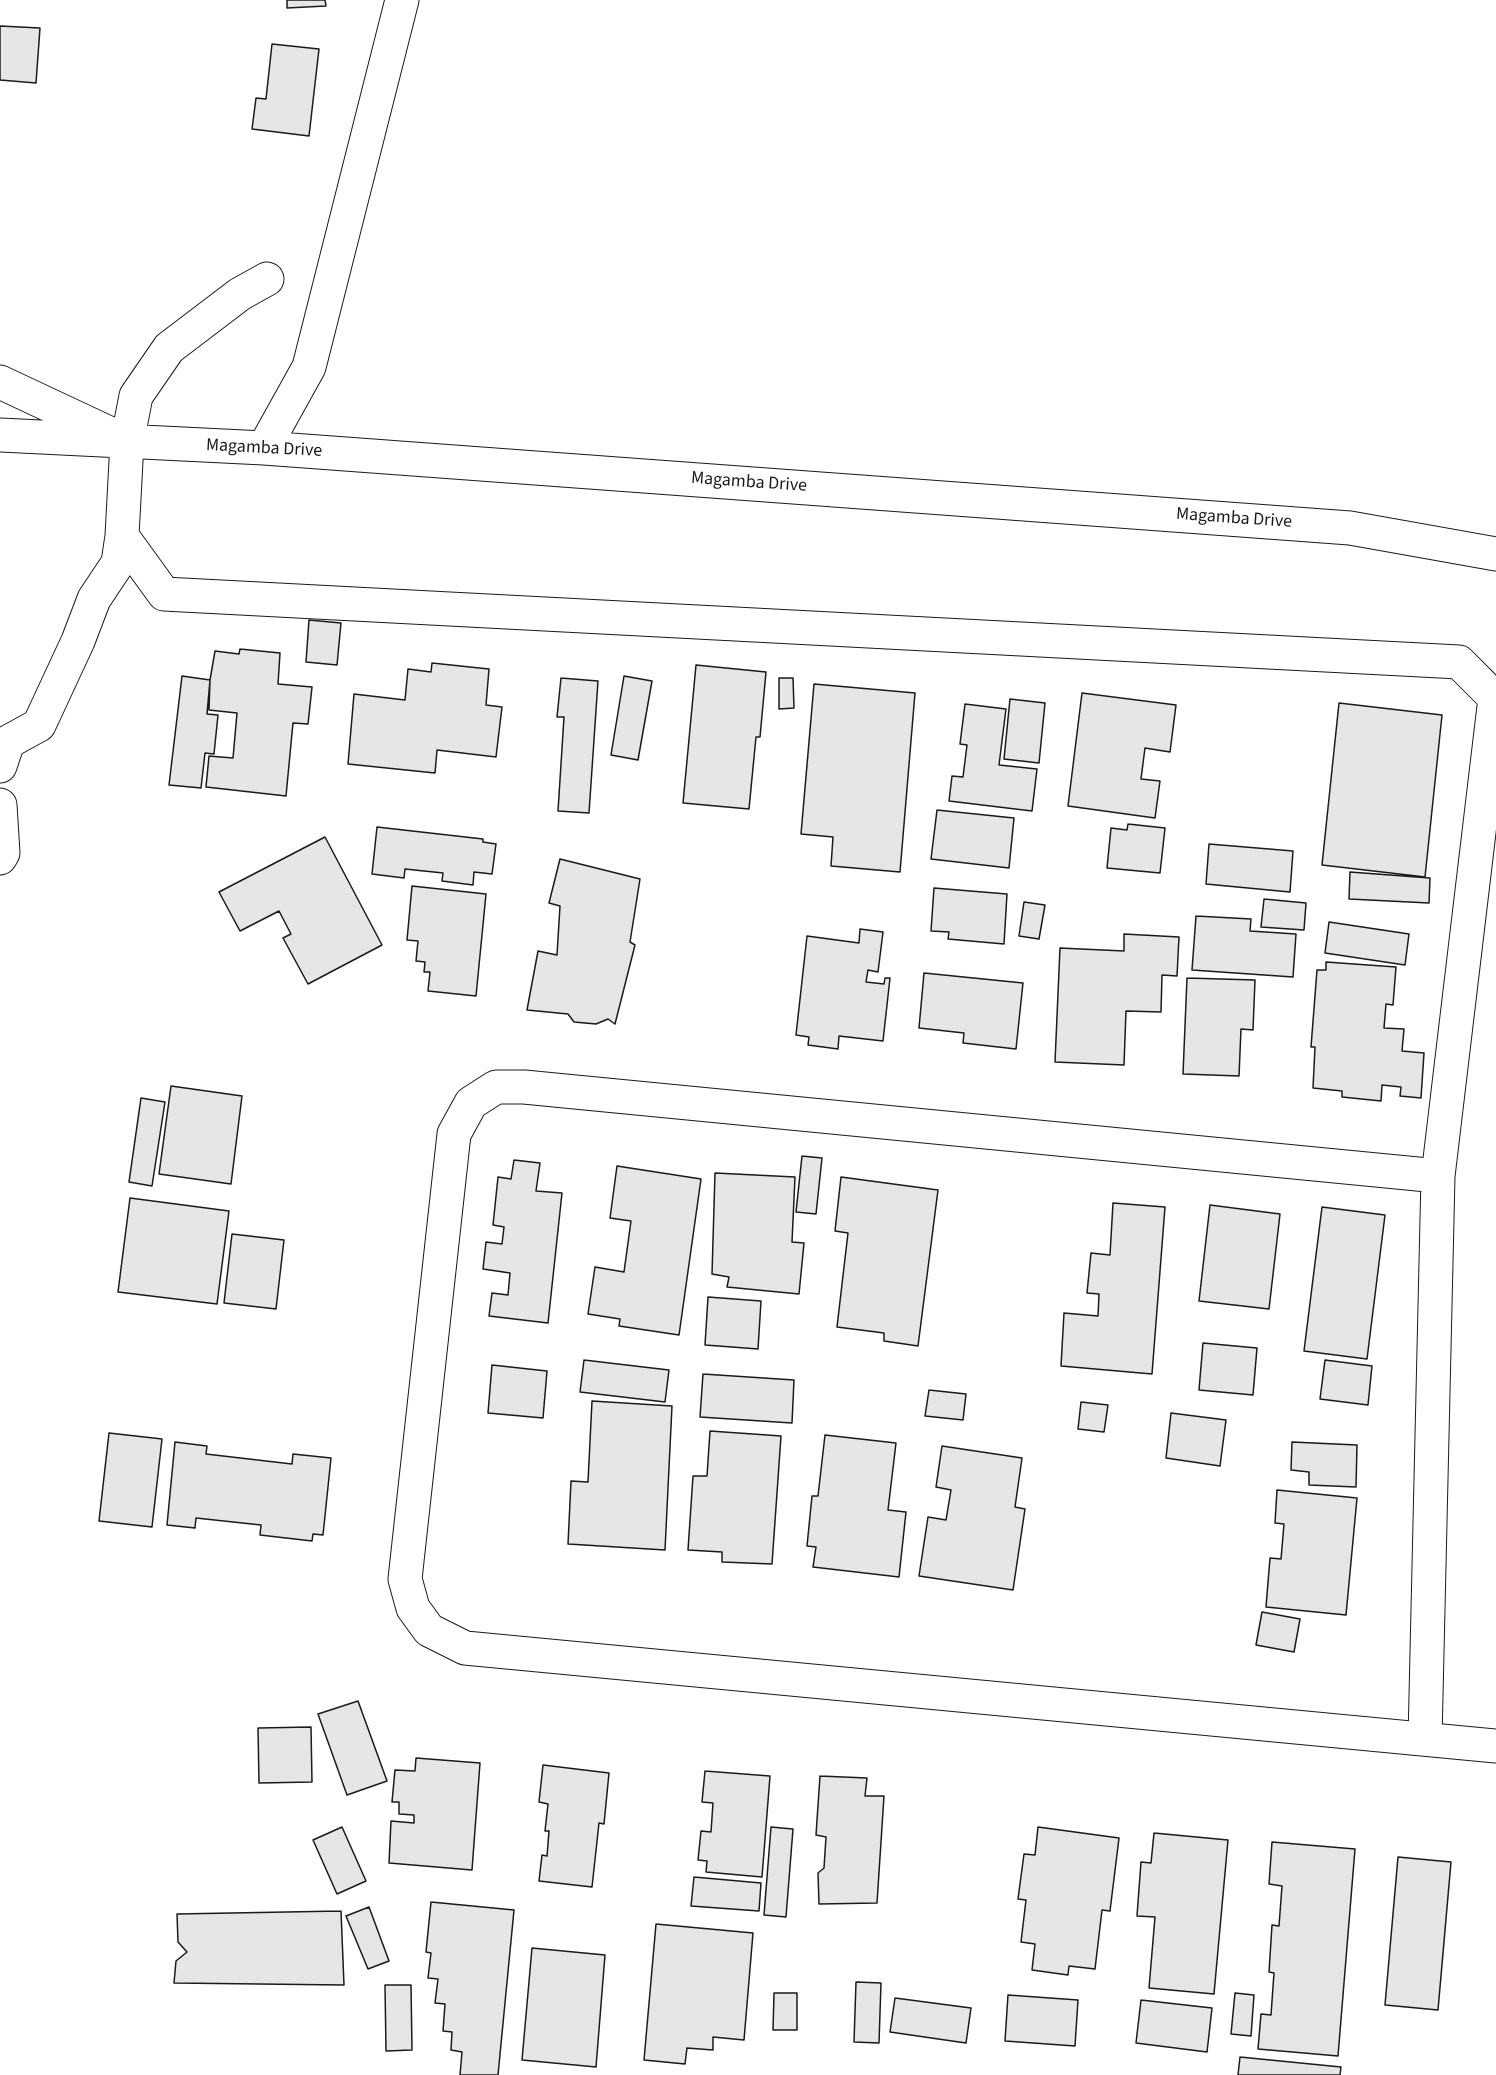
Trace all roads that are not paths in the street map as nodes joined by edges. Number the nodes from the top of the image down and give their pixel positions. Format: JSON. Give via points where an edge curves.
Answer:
{"nodes":[{"id":1,"x":402,"y":0,"type":"edge"},
{"id":2,"x":267,"y":279,"type":"dead end"},
{"id":3,"x":0,"y":382,"type":"edge"},
{"id":4,"x":0,"y":435,"type":"edge"},
{"id":5,"x":126,"y":442,"type":"junction"},
{"id":6,"x":264,"y":448,"type":"junction"},
{"id":7,"x":122,"y":536,"type":"junction"},
{"id":8,"x":1496,"y":554,"type":"edge"},
{"id":9,"x":0,"y":766,"type":"edge"},
{"id":10,"x":0,"y":805,"type":"edge"},
{"id":11,"x":0,"y":858,"type":"edge"},
{"id":12,"x":1438,"y":1176,"type":"junction"},
{"id":13,"x":1425,"y":1738,"type":"junction"},
{"id":14,"x":1496,"y":1746,"type":"edge"}],
"edges":[{"from":1,"to":6,"type":"street","via":[[309,367]]},
{"from":2,"to":5,"type":"street","via":[[240,294],[169,348],[136,396]]},
{"from":3,"to":5,"type":"street"},
{"from":4,"to":5,"type":"street","name":"Magamba Drive"},
{"from":5,"to":6,"type":"street","name":"Magamba Drive"},
{"from":5,"to":7,"type":"street"},
{"from":6,"to":8,"type":"street","name":"Magamba Drive","via":[[1350,528]]},
{"from":7,"to":9,"type":"street","via":[[118,563],[94,599],[39,725],[8,742]]},
{"from":7,"to":12,"type":"street","via":[[164,594],[1459,662],[1495,698]]},
{"from":10,"to":11,"type":"street"},
{"from":12,"to":13,"type":"street"},
{"from":12,"to":13,"type":"street","via":[[496,1087],[471,1103],[454,1134],[405,1579],[413,1608],[429,1630],[465,1648]]},
{"from":13,"to":14,"type":"street"}]}
